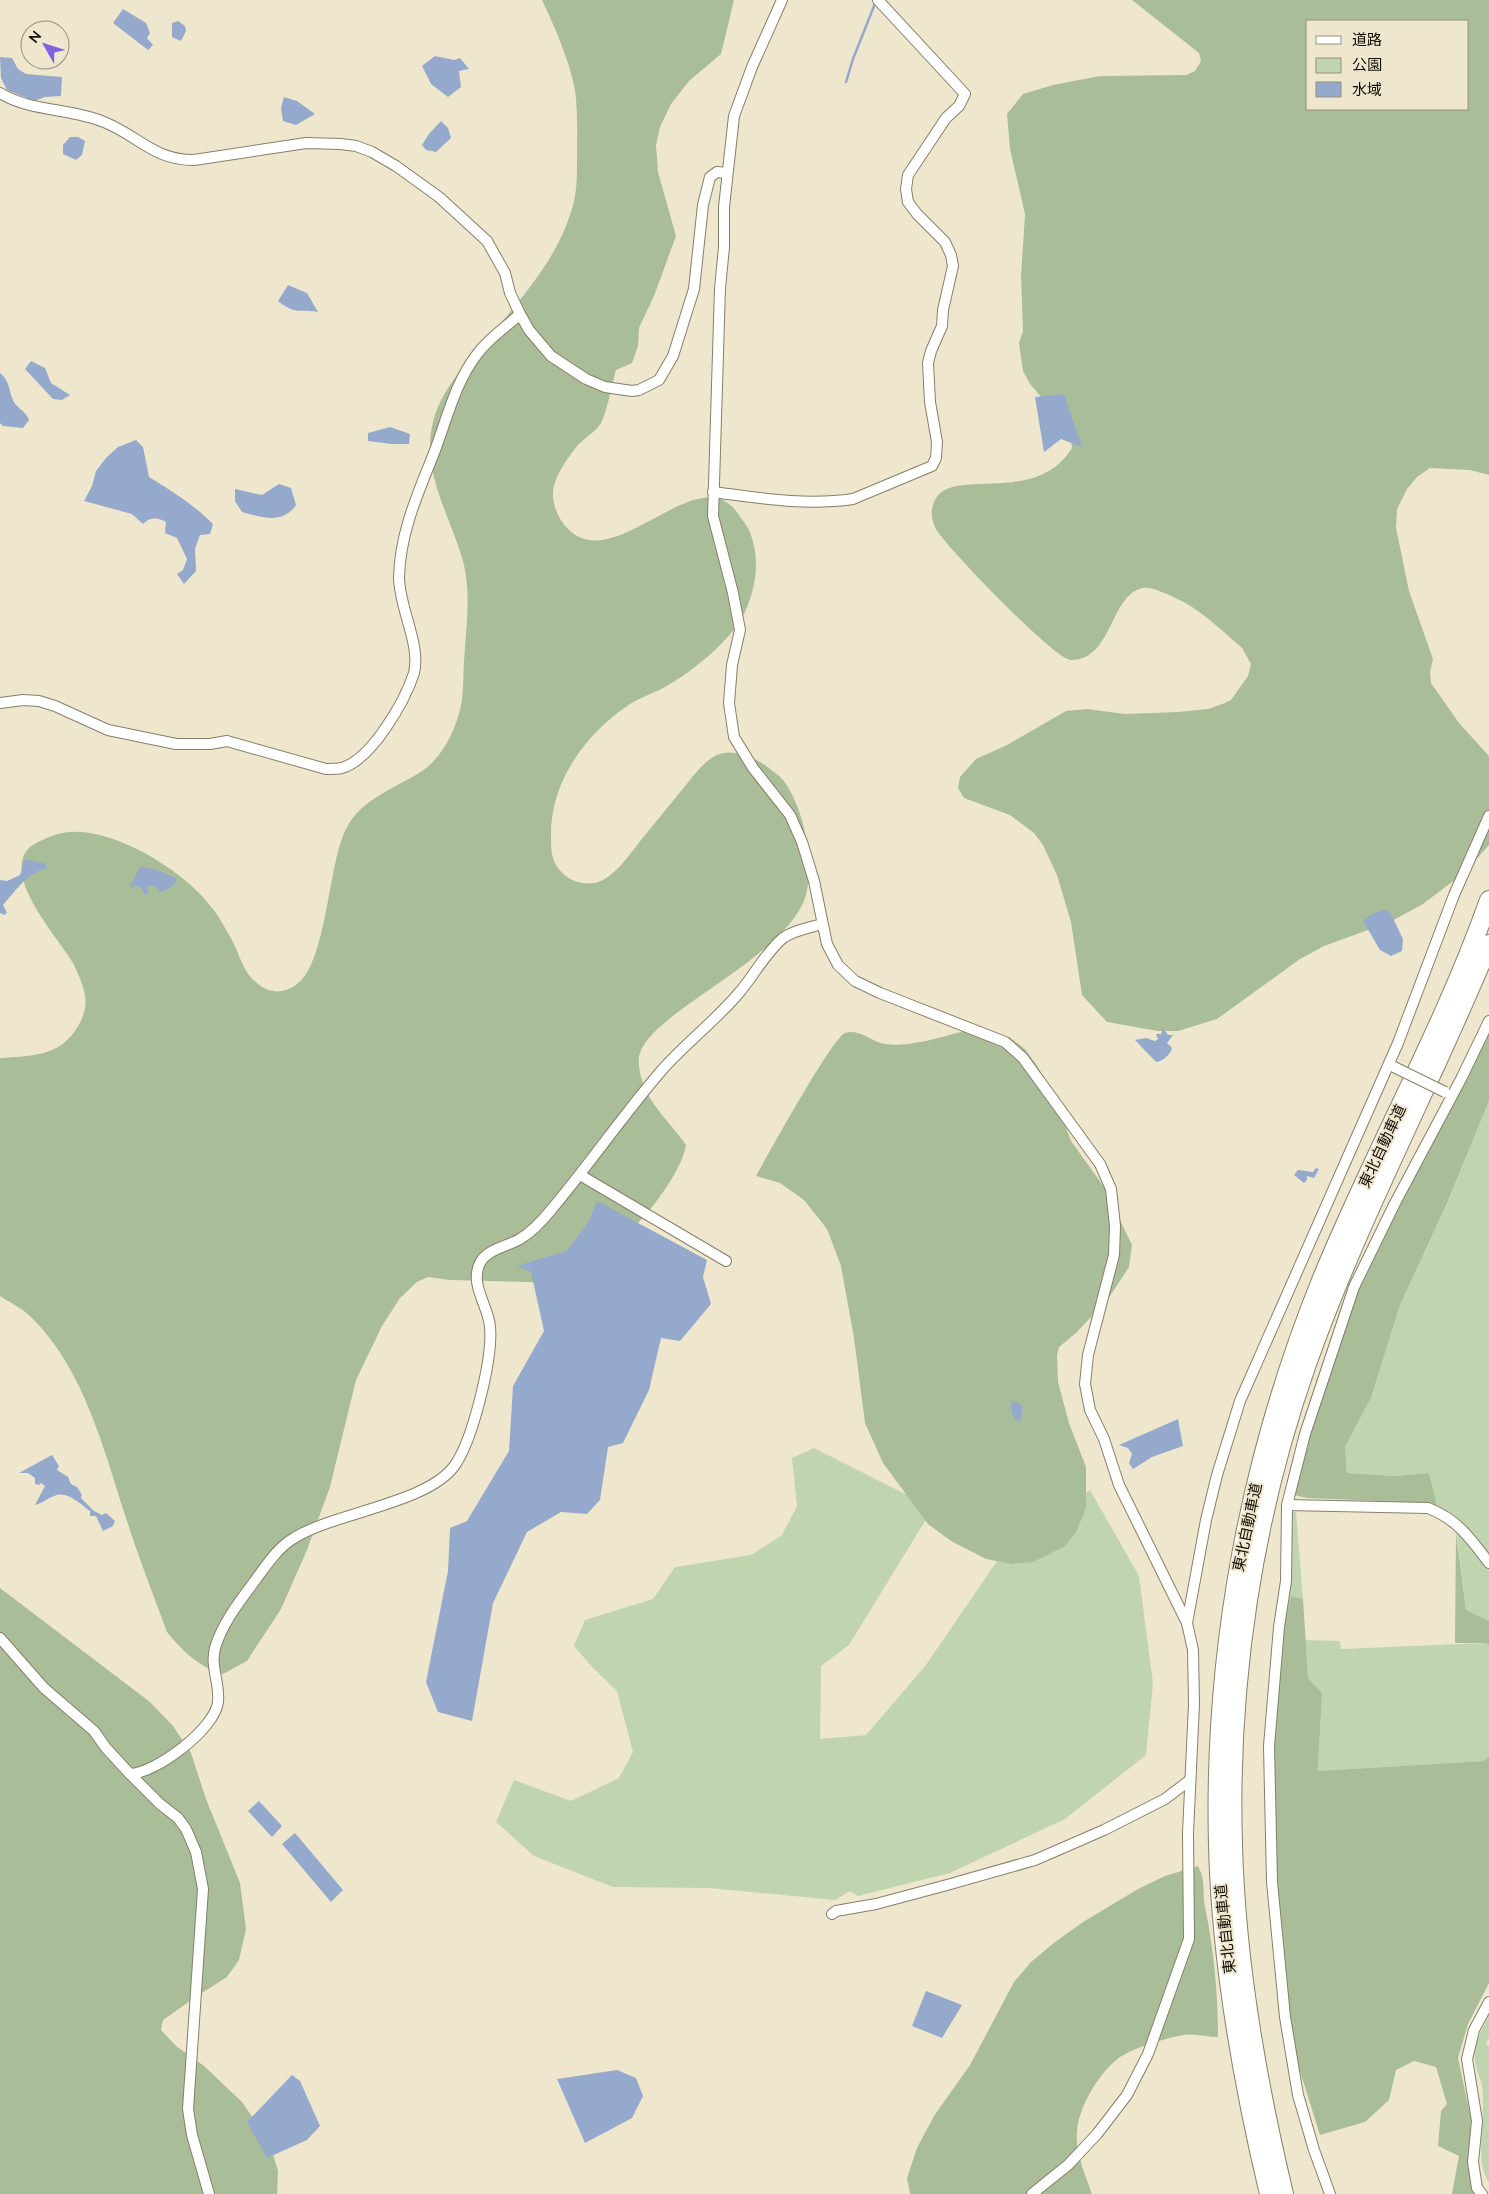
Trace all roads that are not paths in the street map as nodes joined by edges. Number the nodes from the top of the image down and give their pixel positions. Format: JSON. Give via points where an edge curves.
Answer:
{"nodes":[{"id":1,"x":782,"y":0,"type":"edge"},
{"id":2,"x":881,"y":3,"type":"edge"},
{"id":3,"x":0,"y":93,"type":"edge"},
{"id":4,"x":727,"y":173,"type":"junction"},
{"id":5,"x":520,"y":314,"type":"junction"},
{"id":6,"x":713,"y":492,"type":"junction"},
{"id":7,"x":0,"y":703,"type":"edge"},
{"id":8,"x":1489,"y":816,"type":"edge"},
{"id":9,"x":1489,"y":900,"type":"edge"},
{"id":10,"x":822,"y":924,"type":"junction"},
{"id":11,"x":1489,"y":944,"type":"edge"},
{"id":12,"x":1489,"y":1021,"type":"edge"},
{"id":13,"x":1390,"y":1067,"type":"junction"},
{"id":14,"x":1447,"y":1095,"type":"junction"},
{"id":15,"x":580,"y":1175,"type":"junction"},
{"id":16,"x":726,"y":1261,"type":"dead end"},
{"id":17,"x":1287,"y":1504,"type":"junction"},
{"id":18,"x":1489,"y":1563,"type":"edge"},
{"id":19,"x":1187,"y":1623,"type":"junction"},
{"id":20,"x":0,"y":1638,"type":"edge"},
{"id":21,"x":130,"y":1774,"type":"junction"},
{"id":22,"x":1190,"y":1780,"type":"junction"},
{"id":23,"x":832,"y":1914,"type":"dead end"},
{"id":24,"x":1489,"y":2002,"type":"edge"},
{"id":25,"x":209,"y":2194,"type":"edge"},
{"id":26,"x":1032,"y":2194,"type":"edge"},
{"id":27,"x":1269,"y":2194,"type":"edge"},
{"id":28,"x":1284,"y":2194,"type":"edge"},
{"id":29,"x":1330,"y":2194,"type":"edge"},
{"id":30,"x":1482,"y":2194,"type":"edge"}],
"edges":[{"from":1,"to":4,"type":"street","via":[[734,116]]},
{"from":2,"to":6,"type":"street","via":[[965,94],[908,175],[906,189],[908,202],[916,214],[945,242],[953,266],[942,326],[928,363],[937,442],[935,463],[853,499],[784,502]]},
{"from":3,"to":5,"type":"street","via":[[29,105],[103,121],[162,156],[182,160],[306,143],[356,146],[372,152],[439,197],[487,241],[505,273]]},
{"from":4,"to":5,"type":"street","via":[[717,172],[710,177],[703,205],[694,289],[673,356],[659,380],[632,391],[605,387],[586,379],[551,356]]},
{"from":4,"to":6,"type":"street"},
{"from":5,"to":7,"type":"street","via":[[484,347],[469,366],[453,398],[422,480],[400,557],[400,591],[416,666],[387,725],[373,744],[354,761],[343,768],[326,768],[227,742],[176,744],[108,730],[39,701]]},
{"from":6,"to":10,"type":"street","via":[[713,516],[740,630],[732,665],[729,703],[734,737],[790,816],[814,881]]},
{"from":8,"to":13,"type":"street","via":[[1454,895]]},
{"from":9,"to":27,"type":"highway","name":"東北自動車道","via":[[1443,1014],[1322,1278],[1257,1475],[1235,1583],[1223,1683],[1218,1848],[1233,2002],[1246,2085]]},
{"from":10,"to":15,"type":"street","via":[[792,932],[778,943],[737,996],[662,1071]]},
{"from":10,"to":19,"type":"street","via":[[826,944],[838,965],[855,981],[1004,1042],[1023,1058],[1100,1164],[1111,1188],[1114,1255],[1088,1355],[1084,1384],[1090,1410],[1119,1484]]},
{"from":11,"to":28,"type":"highway","name":"東北自動車道","via":[[1458,1020],[1337,1284],[1310,1356],[1272,1479],[1251,1584],[1238,1684],[1233,1846],[1238,1922],[1260,2082]]},
{"from":12,"to":14,"type":"street"},
{"from":13,"to":14,"type":"street","bridge":true},
{"from":13,"to":19,"type":"street","via":[[1240,1402],[1206,1520]]},
{"from":14,"to":17,"type":"street","via":[[1354,1287],[1305,1434]]},
{"from":15,"to":16,"type":"street"},
{"from":15,"to":21,"type":"street","via":[[532,1230],[490,1253],[480,1263],[479,1286],[490,1326],[490,1345],[474,1421],[454,1468],[426,1488],[320,1526],[285,1544],[246,1593],[218,1641],[213,1664],[218,1700],[216,1711],[208,1723],[152,1768]]},
{"from":17,"to":18,"type":"street","via":[[1428,1508],[1458,1524]]},
{"from":17,"to":29,"type":"street","via":[[1286,1581],[1269,1746],[1272,1882],[1285,2017],[1298,2095]]},
{"from":19,"to":22,"type":"street","via":[[1193,1650]]},
{"from":20,"to":21,"type":"street","via":[[44,1688],[94,1731]]},
{"from":21,"to":25,"type":"street","via":[[178,1818],[191,1839],[200,1869],[202,1916],[198,1928],[199,1965],[188,2109]]},
{"from":22,"to":23,"type":"street","via":[[1165,1799],[1035,1860]]},
{"from":22,"to":26,"type":"street","via":[[1189,1939],[1148,2054],[1127,2095],[1098,2134],[1068,2165]]},
{"from":24,"to":30,"type":"street","via":[[1474,2030],[1466,2059],[1477,2121],[1473,2162],[1477,2188]]}]}
